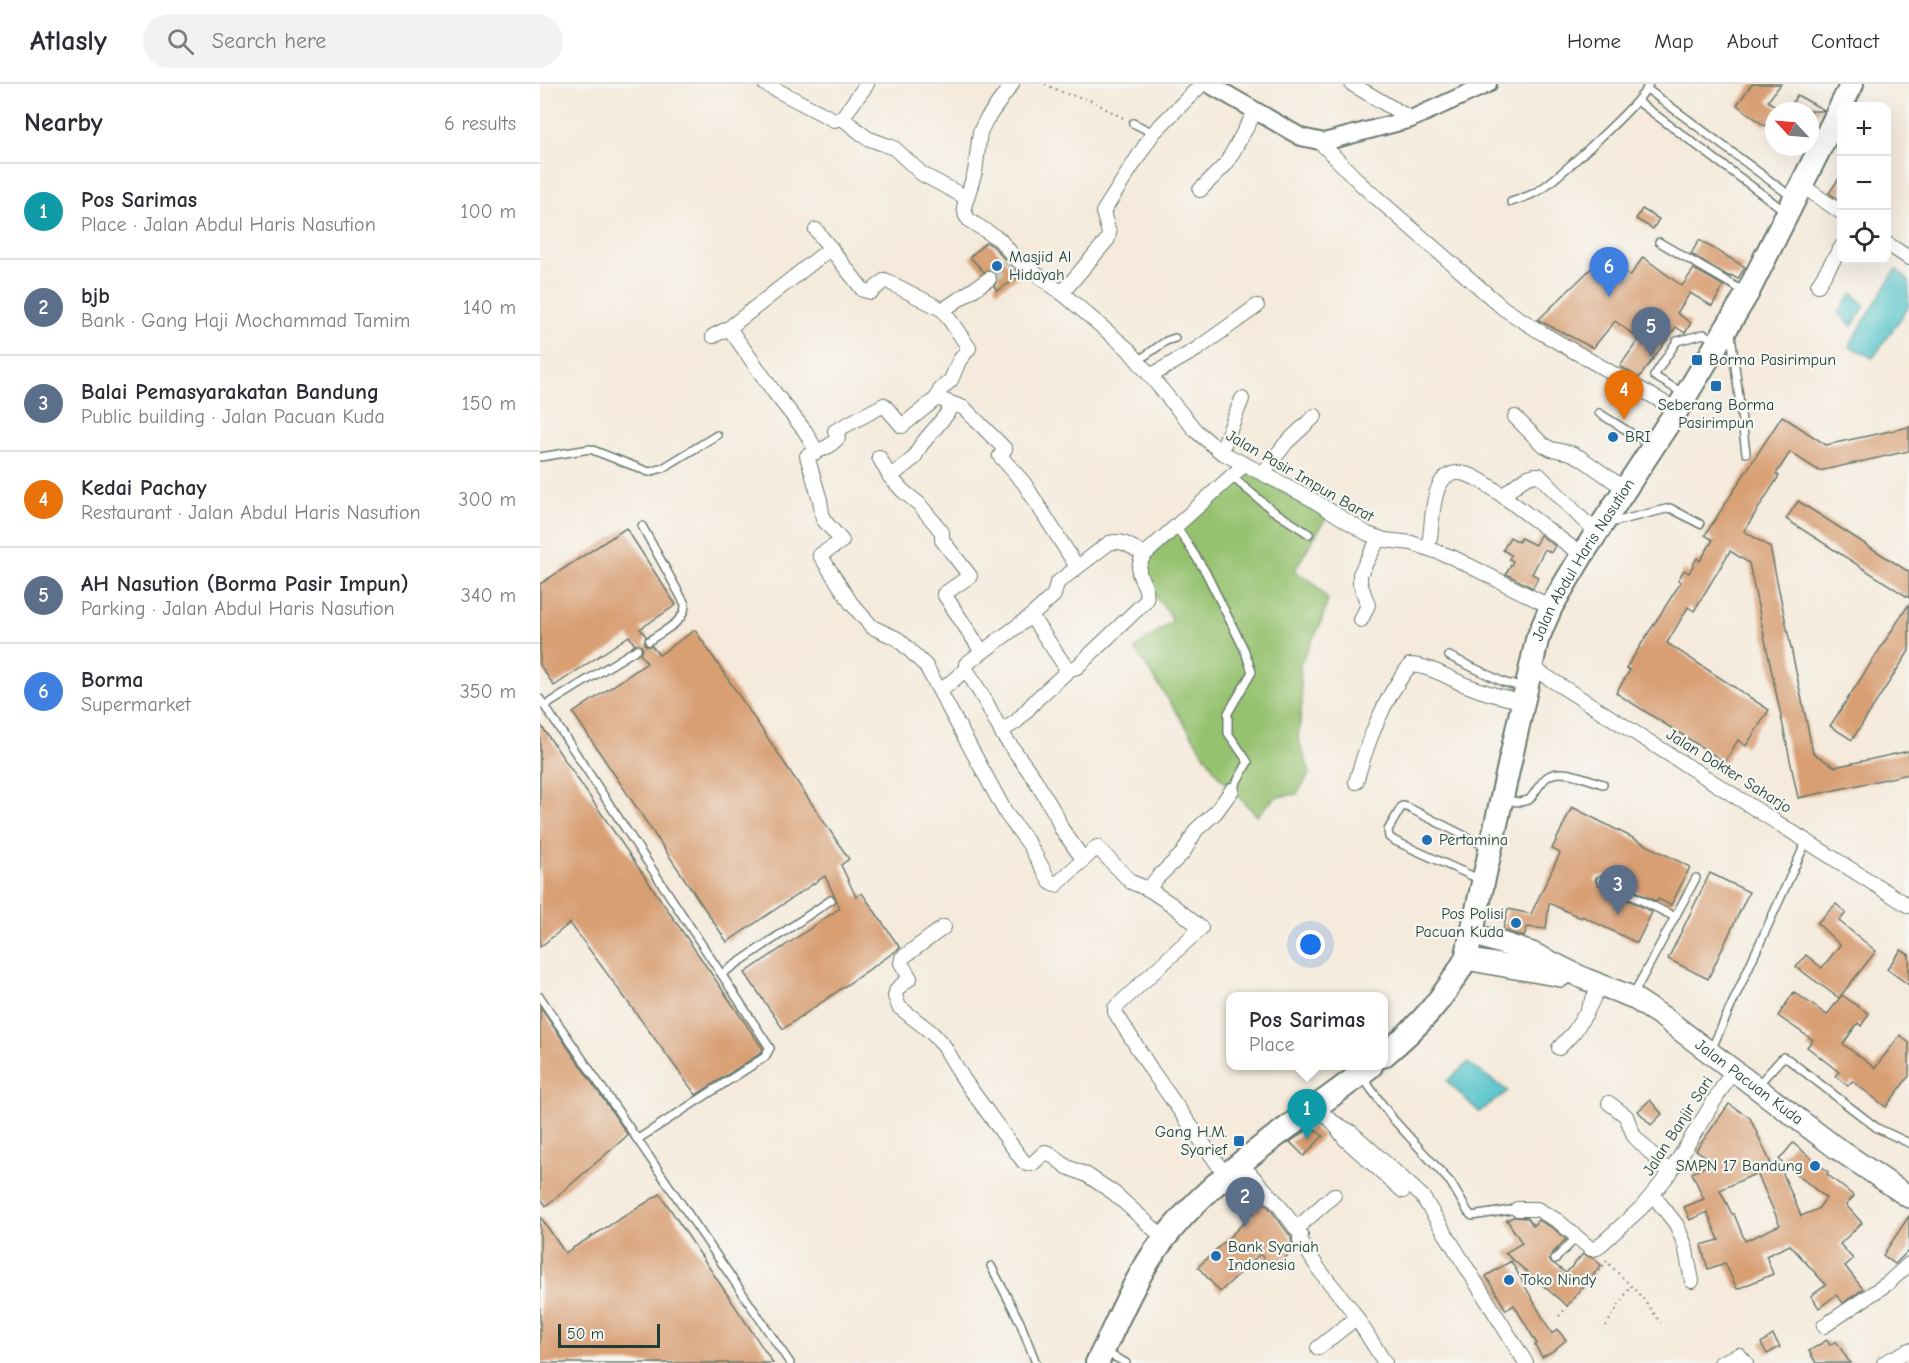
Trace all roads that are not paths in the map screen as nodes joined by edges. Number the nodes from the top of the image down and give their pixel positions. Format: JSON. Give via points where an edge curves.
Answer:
{"nodes":[{"id":1,"x":765,"y":84,"type":"edge"},
{"id":2,"x":867,"y":84,"type":"edge"},
{"id":3,"x":1012,"y":84,"type":"edge"},
{"id":4,"x":1202,"y":84,"type":"edge"},
{"id":5,"x":1209,"y":84,"type":"edge"},
{"id":6,"x":1352,"y":84,"type":"edge"},
{"id":7,"x":1488,"y":84,"type":"edge"},
{"id":8,"x":1852,"y":84,"type":"edge"},
{"id":9,"x":1648,"y":86,"type":"edge"},
{"id":10,"x":1637,"y":101,"type":"junction"},
{"id":11,"x":1255,"y":112,"type":"junction"},
{"id":12,"x":842,"y":118,"type":"junction"},
{"id":13,"x":1411,"y":119,"type":"junction"},
{"id":14,"x":1133,"y":123,"type":"road end"},
{"id":15,"x":1153,"y":133,"type":"junction"},
{"id":16,"x":1320,"y":142,"type":"junction"},
{"id":17,"x":1200,"y":190,"type":"dead end"},
{"id":18,"x":967,"y":198,"type":"junction"},
{"id":19,"x":1794,"y":199,"type":"junction"},
{"id":20,"x":1512,"y":202,"type":"dead end"},
{"id":21,"x":1837,"y":212,"type":"edge"},
{"id":22,"x":816,"y":230,"type":"dead end"},
{"id":23,"x":1659,"y":242,"type":"dead end"},
{"id":24,"x":1891,"y":246,"type":"edge"},
{"id":25,"x":831,"y":248,"type":"junction"},
{"id":26,"x":1837,"y":254,"type":"edge"},
{"id":27,"x":1909,"y":258,"type":"edge"},
{"id":28,"x":989,"y":279,"type":"tunnel mouth"},
{"id":29,"x":1818,"y":285,"type":"dead end"},
{"id":30,"x":1062,"y":293,"type":"junction"},
{"id":31,"x":1747,"y":294,"type":"junction"},
{"id":32,"x":1257,"y":306,"type":"dead end"},
{"id":33,"x":943,"y":310,"type":"junction"},
{"id":34,"x":729,"y":328,"type":"junction"},
{"id":35,"x":1724,"y":332,"type":"junction"},
{"id":36,"x":713,"y":336,"type":"dead end"},
{"id":37,"x":1175,"y":338,"type":"dead end"},
{"id":38,"x":1139,"y":360,"type":"junction"},
{"id":39,"x":1152,"y":375,"type":"junction"},
{"id":40,"x":937,"y":398,"type":"junction"},
{"id":41,"x":1242,"y":399,"type":"dead end"},
{"id":42,"x":1682,"y":402,"type":"junction"},
{"id":43,"x":951,"y":405,"type":"junction"},
{"id":44,"x":1599,"y":413,"type":"dead end"},
{"id":45,"x":1315,"y":416,"type":"dead end"},
{"id":46,"x":1515,"y":417,"type":"dead end"},
{"id":47,"x":717,"y":435,"type":"dead end"},
{"id":48,"x":1653,"y":447,"type":"junction"},
{"id":49,"x":817,"y":452,"type":"junction"},
{"id":50,"x":1221,"y":452,"type":"junction"},
{"id":51,"x":1746,"y":453,"type":"dead end"},
{"id":52,"x":540,"y":457,"type":"edge"},
{"id":53,"x":879,"y":457,"type":"dead end"},
{"id":54,"x":1245,"y":464,"type":"junction"},
{"id":55,"x":1263,"y":473,"type":"junction"},
{"id":56,"x":1231,"y":476,"type":"junction"},
{"id":57,"x":890,"y":477,"type":"junction"},
{"id":58,"x":1625,"y":489,"type":"junction"},
{"id":59,"x":1503,"y":496,"type":"junction"},
{"id":60,"x":1700,"y":524,"type":"dead end"},
{"id":61,"x":642,"y":525,"type":"dead end"},
{"id":62,"x":1176,"y":525,"type":"junction"},
{"id":63,"x":1600,"y":528,"type":"junction"},
{"id":64,"x":1308,"y":534,"type":"dead end"},
{"id":65,"x":1379,"y":538,"type":"junction"},
{"id":66,"x":1430,"y":538,"type":"dead end"},
{"id":67,"x":1144,"y":555,"type":"junction"},
{"id":68,"x":1582,"y":555,"type":"junction"},
{"id":69,"x":1077,"y":567,"type":"junction"},
{"id":70,"x":1551,"y":606,"type":"junction"},
{"id":71,"x":1031,"y":616,"type":"junction"},
{"id":72,"x":1361,"y":620,"type":"dead end"},
{"id":73,"x":649,"y":641,"type":"dead end"},
{"id":74,"x":637,"y":649,"type":"dead end"},
{"id":75,"x":982,"y":651,"type":"junction"},
{"id":76,"x":1449,"y":656,"type":"dead end"},
{"id":77,"x":1531,"y":667,"type":"junction"},
{"id":78,"x":966,"y":669,"type":"junction"},
{"id":79,"x":1071,"y":669,"type":"junction"},
{"id":80,"x":941,"y":691,"type":"junction"},
{"id":81,"x":1525,"y":695,"type":"junction"},
{"id":82,"x":540,"y":699,"type":"edge"},
{"id":83,"x":545,"y":706,"type":"junction"},
{"id":84,"x":1001,"y":731,"type":"junction"},
{"id":85,"x":1356,"y":782,"type":"dead end"},
{"id":86,"x":1603,"y":784,"type":"dead end"},
{"id":87,"x":1232,"y":790,"type":"joint"},
{"id":88,"x":1502,"y":800,"type":"junction"},
{"id":89,"x":1807,"y":840,"type":"junction"},
{"id":90,"x":1491,"y":848,"type":"junction"},
{"id":91,"x":1083,"y":859,"type":"junction"},
{"id":92,"x":1696,"y":878,"type":"dead end"},
{"id":93,"x":1601,"y":880,"type":"dead end"},
{"id":94,"x":1484,"y":882,"type":"junction"},
{"id":95,"x":1148,"y":889,"type":"junction"},
{"id":96,"x":831,"y":900,"type":"dead end"},
{"id":97,"x":1909,"y":906,"type":"edge"},
{"id":98,"x":1676,"y":917,"type":"junction"},
{"id":99,"x":944,"y":927,"type":"dead end"},
{"id":100,"x":1473,"y":934,"type":"junction"},
{"id":101,"x":1466,"y":959,"type":"junction"},
{"id":102,"x":723,"y":973,"type":"junction"},
{"id":103,"x":1593,"y":982,"type":"junction"},
{"id":104,"x":540,"y":997,"type":"edge"},
{"id":105,"x":1632,"y":997,"type":"junction"},
{"id":106,"x":1559,"y":1048,"type":"dead end"},
{"id":107,"x":1388,"y":1052,"type":"edge"},
{"id":108,"x":1710,"y":1053,"type":"junction"},
{"id":109,"x":1366,"y":1070,"type":"edge"},
{"id":110,"x":1733,"y":1070,"type":"junction"},
{"id":111,"x":1756,"y":1087,"type":"junction"},
{"id":112,"x":1609,"y":1103,"type":"dead end"},
{"id":113,"x":1314,"y":1106,"type":"junction"},
{"id":114,"x":1333,"y":1122,"type":"junction"},
{"id":115,"x":638,"y":1138,"type":"junction"},
{"id":116,"x":1909,"y":1143,"type":"edge"},
{"id":117,"x":1233,"y":1170,"type":"junction"},
{"id":118,"x":1670,"y":1173,"type":"junction"},
{"id":119,"x":1334,"y":1195,"type":"dead end"},
{"id":120,"x":1653,"y":1195,"type":"junction"},
{"id":121,"x":1909,"y":1197,"type":"edge"},
{"id":122,"x":1517,"y":1209,"type":"joint"},
{"id":123,"x":1441,"y":1227,"type":"junction"},
{"id":124,"x":1296,"y":1229,"type":"junction"},
{"id":125,"x":1577,"y":1237,"type":"junction"},
{"id":126,"x":1165,"y":1239,"type":"junction"},
{"id":127,"x":1555,"y":1259,"type":"dead end"},
{"id":128,"x":1909,"y":1264,"type":"edge"},
{"id":129,"x":991,"y":1266,"type":"dead end"},
{"id":130,"x":1692,"y":1281,"type":"dead end"},
{"id":131,"x":1356,"y":1318,"type":"junction"},
{"id":132,"x":1824,"y":1326,"type":"dead end"},
{"id":133,"x":1318,"y":1348,"type":"dead end"},
{"id":134,"x":1909,"y":1350,"type":"edge"},
{"id":135,"x":1100,"y":1357,"type":"edge"},
{"id":136,"x":790,"y":1363,"type":"edge"},
{"id":137,"x":1036,"y":1363,"type":"edge"},
{"id":138,"x":1126,"y":1363,"type":"edge"},
{"id":139,"x":1385,"y":1363,"type":"edge"},
{"id":140,"x":1526,"y":1363,"type":"edge"},
{"id":141,"x":1721,"y":1363,"type":"edge"},
{"id":142,"x":1746,"y":1363,"type":"edge"},
{"id":143,"x":1884,"y":1363,"type":"edge"}],
"edges":[{"from":1,"to":12,"type":"street","via":[[830,119]]},
{"from":2,"to":12,"type":"street"},
{"from":3,"to":18,"type":"street","via":[[982,126]]},
{"from":4,"to":15,"type":"street"},
{"from":5,"to":11,"type":"street"},
{"from":6,"to":13,"type":"street"},
{"from":7,"to":13,"type":"street"},
{"from":8,"to":19,"type":"highway","name":"Jalan Abdul Haris Nasution"},
{"from":9,"to":10,"type":"lane"},
{"from":9,"to":19,"type":"lane"},
{"from":10,"to":19,"type":"lane"},
{"from":10,"to":20,"type":"lane","via":[[1538,191]]},
{"from":11,"to":16,"type":"street","via":[[1301,137]]},
{"from":11,"to":17,"type":"street","via":[[1226,164]]},
{"from":12,"to":18,"type":"street","via":[[867,138],[894,148],[922,174]]},
{"from":13,"to":16,"type":"street"},
{"from":14,"to":15,"type":"lane"},
{"from":15,"to":30,"type":"street","via":[[1103,212],[1107,239]]},
{"from":16,"to":42,"type":"street","via":[[1362,185],[1503,309]]},
{"from":18,"to":30,"type":"street","name":"Jalan Pasir Impun Barat","via":[[964,207],[970,221],[999,238],[1014,261]]},
{"from":19,"to":21,"type":"street"},
{"from":19,"to":31,"type":"highway","name":"Jalan Abdul Haris Nasution"},
{"from":22,"to":25,"type":"street"},
{"from":23,"to":31,"type":"lane"},
{"from":24,"to":27,"type":"street"},
{"from":25,"to":33,"type":"street","via":[[863,290],[871,292],[885,280]]},
{"from":25,"to":34,"type":"street"},
{"from":26,"to":29,"type":"street"},
{"from":28,"to":33,"type":"street"},
{"from":30,"to":38,"type":"street","name":"Jalan Pasir Impun Barat"},
{"from":31,"to":35,"type":"highway","name":"Jalan Abdul Haris Nasution"},
{"from":32,"to":39,"type":"street"},
{"from":33,"to":40,"type":"street","via":[[969,348]]},
{"from":34,"to":36,"type":"street"},
{"from":34,"to":49,"type":"street"},
{"from":35,"to":42,"type":"highway","name":"Jalan Abdul Haris Nasution"},
{"from":35,"to":42,"type":"lane","via":[[1677,341],[1654,376]]},
{"from":35,"to":51,"type":"lane"},
{"from":37,"to":38,"type":"lane"},
{"from":38,"to":39,"type":"street","name":"Jalan Pasir Impun Barat"},
{"from":39,"to":50,"type":"street","name":"Jalan Pasir Impun Barat","via":[[1196,432]]},
{"from":40,"to":43,"type":"street"},
{"from":40,"to":49,"type":"street","via":[[902,426],[884,405],[835,431],[838,438]]},
{"from":41,"to":50,"type":"street"},
{"from":42,"to":48,"type":"highway","name":"Jalan Abdul Haris Nasution"},
{"from":43,"to":57,"type":"street","via":[[914,458]]},
{"from":43,"to":69,"type":"street","via":[[974,416],[1005,449],[1000,456],[1024,483]]},
{"from":44,"to":48,"type":"lane"},
{"from":45,"to":55,"type":"street","via":[[1286,443]]},
{"from":46,"to":58,"type":"street","via":[[1542,444],[1581,458]]},
{"from":47,"to":52,"type":"lane","via":[[663,468],[649,472],[590,449]]},
{"from":48,"to":58,"type":"highway","name":"Jalan Abdul Haris Nasution"},
{"from":49,"to":80,"type":"street","via":[[807,456],[823,519],[842,541],[820,555],[872,627],[898,639],[926,666]]},
{"from":50,"to":54,"type":"street","name":"Jalan Pasir Impun Barat"},
{"from":53,"to":57,"type":"street"},
{"from":54,"to":55,"type":"street","name":"Jalan Pasir Impun Barat"},
{"from":54,"to":56,"type":"street"},
{"from":55,"to":65,"type":"street","name":"Jalan Pasir Impun Barat"},
{"from":56,"to":62,"type":"street"},
{"from":56,"to":64,"type":"lane"},
{"from":57,"to":75,"type":"street","via":[[920,504],[970,576],[944,594]]},
{"from":58,"to":63,"type":"highway","name":"Jalan Abdul Haris Nasution"},
{"from":59,"to":63,"type":"street","via":[[1521,481],[1539,475],[1583,520]]},
{"from":59,"to":66,"type":"street","via":[[1468,474],[1450,476],[1437,492]]},
{"from":59,"to":68,"type":"street"},
{"from":60,"to":63,"type":"lane","via":[[1670,508]]},
{"from":61,"to":73,"type":"lane","via":[[686,612]]},
{"from":62,"to":67,"type":"street"},
{"from":62,"to":87,"type":"lane","via":[[1205,571],[1245,649],[1252,672],[1228,713],[1228,733],[1248,762]]},
{"from":63,"to":68,"type":"highway","name":"Jalan Abdul Haris Nasution"},
{"from":65,"to":70,"type":"street","name":"Jalan Pasir Impun Barat","via":[[1445,554]]},
{"from":65,"to":72,"type":"street","via":[[1360,574],[1368,605]]},
{"from":67,"to":69,"type":"street","via":[[1118,541],[1109,543]]},
{"from":67,"to":79,"type":"street","via":[[1138,574],[1148,592],[1146,601]]},
{"from":68,"to":70,"type":"highway","name":"Jalan Abdul Haris Nasution"},
{"from":69,"to":71,"type":"street","via":[[1057,583],[1054,595]]},
{"from":70,"to":77,"type":"highway","name":"Jalan Abdul Haris Nasution"},
{"from":71,"to":75,"type":"street"},
{"from":71,"to":79,"type":"street"},
{"from":74,"to":83,"type":"lane"},
{"from":75,"to":78,"type":"street","via":[[966,664]]},
{"from":76,"to":81,"type":"lane"},
{"from":77,"to":81,"type":"highway","name":"Jalan Abdul Haris Nasution"},
{"from":77,"to":89,"type":"street","name":"Jalan Dokter Saharjo"},
{"from":78,"to":80,"type":"street"},
{"from":78,"to":84,"type":"street"},
{"from":79,"to":84,"type":"street","via":[[1016,722]]},
{"from":80,"to":91,"type":"street","via":[[1007,815],[1050,882],[1056,885]]},
{"from":81,"to":85,"type":"street","via":[[1502,698],[1423,666],[1410,665],[1376,722]]},
{"from":81,"to":88,"type":"highway","name":"Jalan Abdul Haris Nasution"},
{"from":82,"to":83,"type":"lane"},
{"from":83,"to":102,"type":"lane"},
{"from":84,"to":91,"type":"street"},
{"from":86,"to":88,"type":"lane","via":[[1553,773],[1529,800]]},
{"from":87,"to":95,"type":"street","via":[[1196,830],[1183,853]]},
{"from":88,"to":90,"type":"highway","name":"Jalan Abdul Haris Nasution"},
{"from":89,"to":97,"type":"street","name":"Jalan Dokter Saharjo"},
{"from":89,"to":108,"type":"lane"},
{"from":90,"to":94,"type":"highway","name":"Jalan Abdul Haris Nasution"},
{"from":90,"to":94,"type":"lane","via":[[1407,807],[1401,806],[1388,830],[1395,841]]},
{"from":91,"to":95,"type":"street","via":[[1097,847],[1131,882]]},
{"from":92,"to":98,"type":"lane"},
{"from":93,"to":98,"type":"lane"},
{"from":94,"to":100,"type":"highway","name":"Jalan Abdul Haris Nasution"},
{"from":95,"to":117,"type":"street","via":[[1201,928],[1117,1004],[1115,1012],[1152,1071]]},
{"from":96,"to":102,"type":"lane"},
{"from":98,"to":105,"type":"lane"},
{"from":99,"to":126,"type":"street","via":[[902,958],[910,978],[897,989],[899,1007],[944,1046],[1023,1161],[1032,1164],[1045,1152],[1049,1153],[1114,1193]]},
{"from":100,"to":101,"type":"highway","name":"Jalan Abdul Haris Nasution"},
{"from":100,"to":103,"type":"main road","name":"Jalan Pacuan Kuda","via":[[1532,953]]},
{"from":101,"to":103,"type":"main road","name":"Jalan Pacuan Kuda"},
{"from":101,"to":107,"type":"highway","name":"Jalan Abdul Haris Nasution","via":[[1432,1010]]},
{"from":102,"to":115,"type":"lane","via":[[769,1043],[769,1052]]},
{"from":103,"to":105,"type":"main road","name":"Jalan Pacuan Kuda"},
{"from":103,"to":106,"type":"street","via":[[1580,1023]]},
{"from":104,"to":115,"type":"lane"},
{"from":105,"to":108,"type":"main road","name":"Jalan Pacuan Kuda"},
{"from":108,"to":110,"type":"main road","name":"Jalan Pacuan Kuda"},
{"from":109,"to":113,"type":"highway"},
{"from":109,"to":122,"type":"lane","via":[[1393,1119],[1451,1183],[1472,1216]]},
{"from":110,"to":111,"type":"main road","name":"Jalan Pacuan Kuda"},
{"from":110,"to":118,"type":"street","name":"Jalan Banjir Sari"},
{"from":111,"to":116,"type":"lane","via":[[1783,1058],[1790,1060],[1877,1128]]},
{"from":111,"to":121,"type":"main road","name":"Jalan Pacuan Kuda"},
{"from":112,"to":118,"type":"street","via":[[1626,1116],[1634,1136]]},
{"from":113,"to":114,"type":"street"},
{"from":113,"to":117,"type":"highway"},
{"from":114,"to":123,"type":"street","via":[[1345,1138]]},
{"from":114,"to":123,"type":"street","via":[[1352,1132],[1422,1196]]},
{"from":115,"to":136,"type":"lane"},
{"from":117,"to":124,"type":"street","via":[[1278,1204]]},
{"from":117,"to":126,"type":"highway"},
{"from":118,"to":120,"type":"street","name":"Jalan Banjir Sari"},
{"from":119,"to":124,"type":"street"},
{"from":120,"to":125,"type":"street","name":"Jalan Banjir Sari","via":[[1596,1249]]},
{"from":120,"to":130,"type":"street","via":[[1676,1224]]},
{"from":122,"to":125,"type":"street","via":[[1537,1209]]},
{"from":123,"to":140,"type":"street"},
{"from":124,"to":131,"type":"street","via":[[1320,1270]]},
{"from":125,"to":127,"type":"lane"},
{"from":126,"to":135,"type":"highway","via":[[1139,1276]]},
{"from":128,"to":132,"type":"street"},
{"from":129,"to":137,"type":"lane"},
{"from":131,"to":133,"type":"street"},
{"from":131,"to":139,"type":"street"},
{"from":134,"to":143,"type":"street"},
{"from":135,"to":138,"type":"lane"},
{"from":141,"to":142,"type":"street","via":[[1739,1355]]}]}
